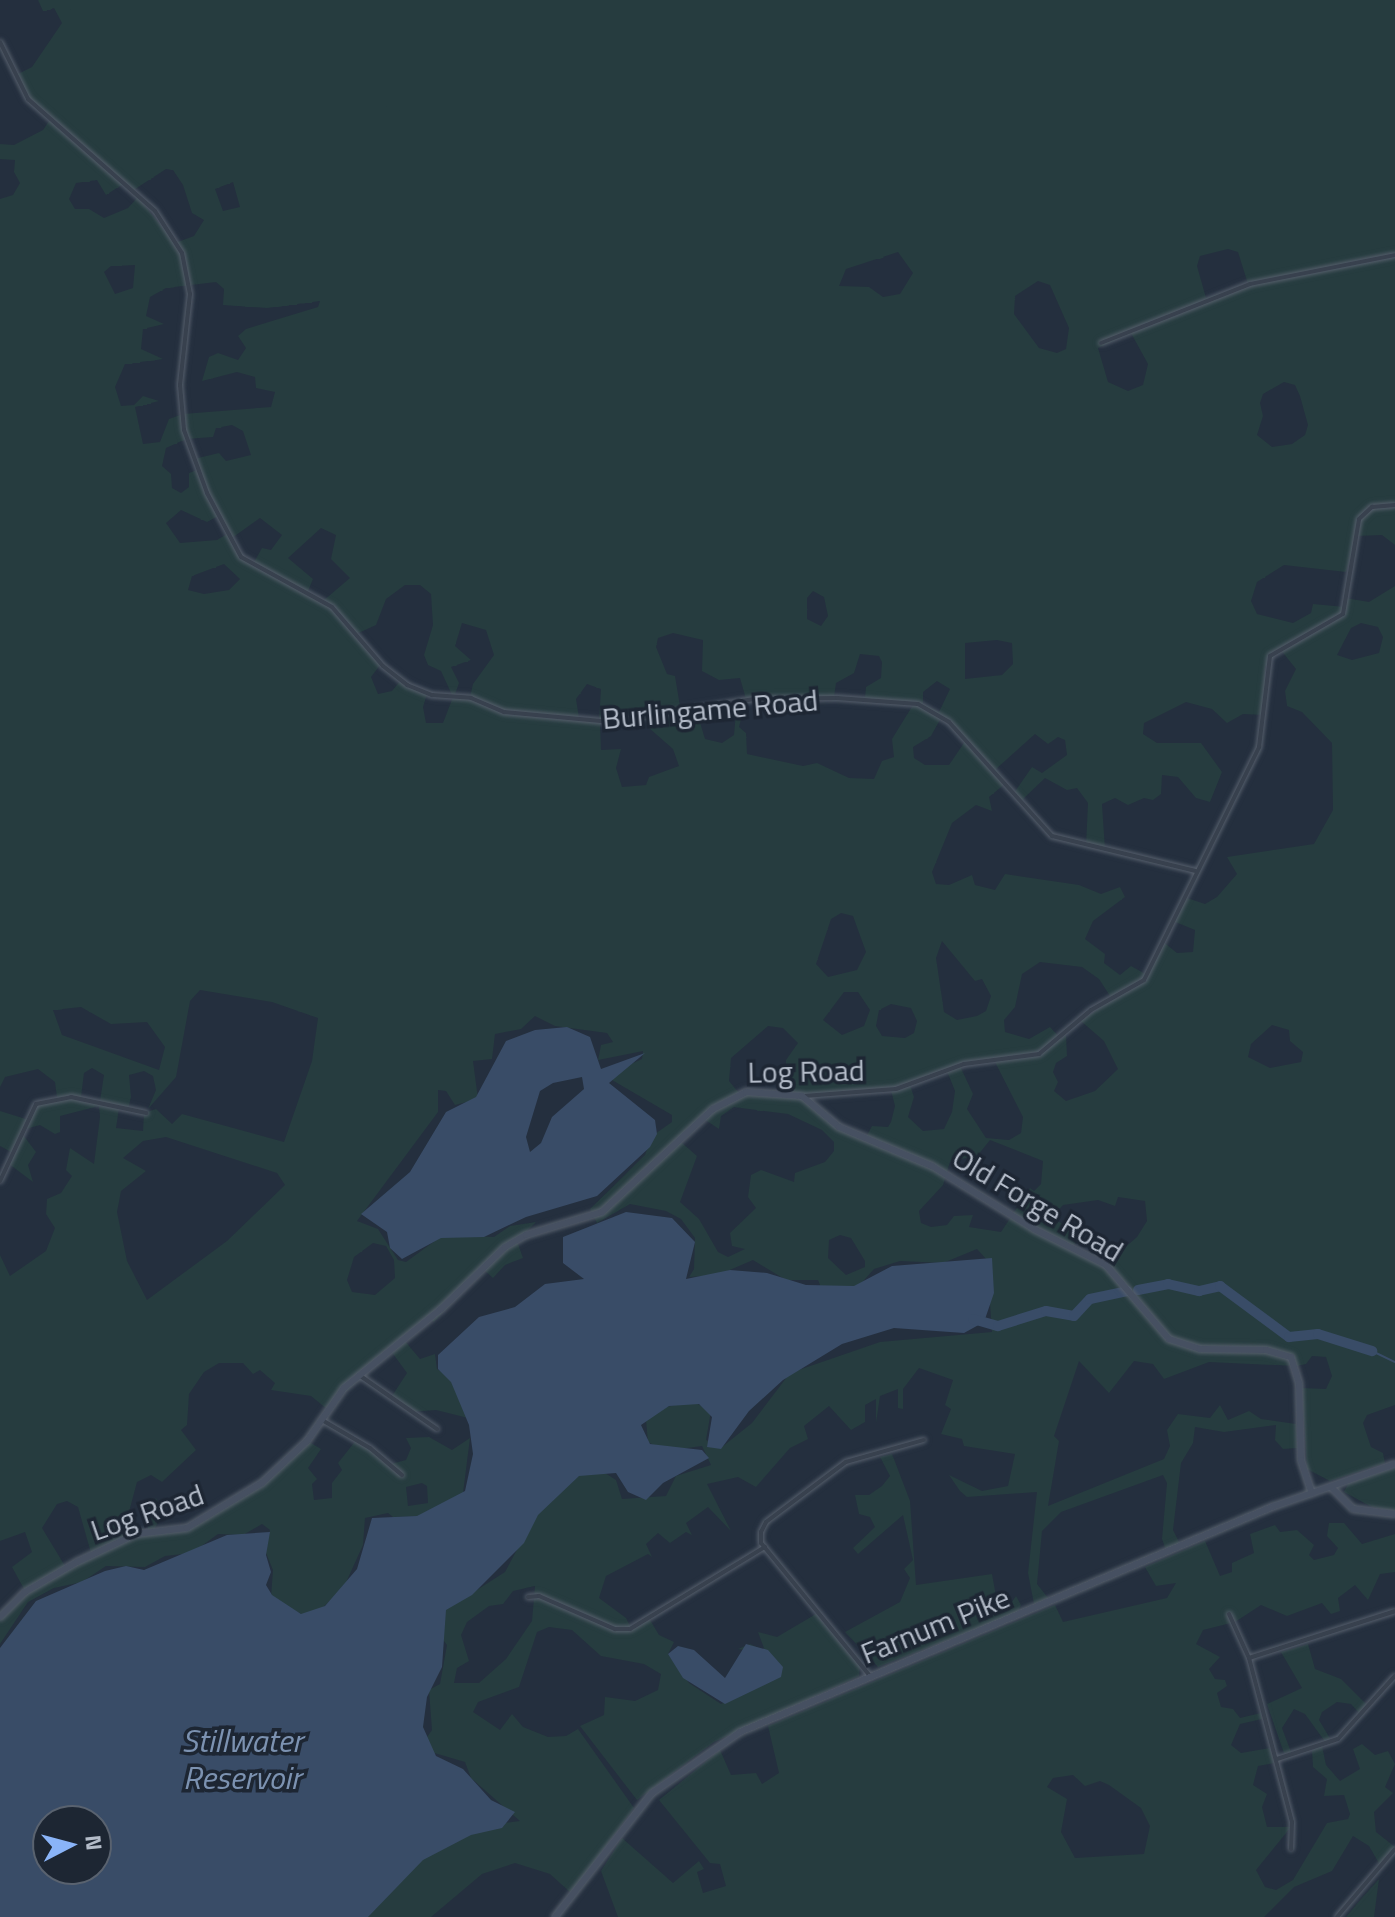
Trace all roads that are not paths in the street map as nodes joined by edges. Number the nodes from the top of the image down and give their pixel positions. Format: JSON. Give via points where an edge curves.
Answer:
{"nodes":[{"id":1,"x":0,"y":42,"type":"edge"},
{"id":2,"x":1395,"y":255,"type":"edge"},
{"id":3,"x":1101,"y":343,"type":"dead end"},
{"id":4,"x":1395,"y":505,"type":"edge"},
{"id":5,"x":1196,"y":871,"type":"junction"},
{"id":6,"x":802,"y":1096,"type":"junction"},
{"id":7,"x":146,"y":1113,"type":"dead end"},
{"id":8,"x":0,"y":1181,"type":"edge"},
{"id":9,"x":359,"y":1375,"type":"junction"},
{"id":10,"x":322,"y":1420,"type":"junction"},
{"id":11,"x":437,"y":1429,"type":"dead end"},
{"id":12,"x":924,"y":1440,"type":"dead end"},
{"id":13,"x":1395,"y":1464,"type":"edge"},
{"id":14,"x":402,"y":1475,"type":"dead end"},
{"id":15,"x":1331,"y":1487,"type":"junction"},
{"id":16,"x":1312,"y":1493,"type":"junction"},
{"id":17,"x":1395,"y":1514,"type":"edge"},
{"id":18,"x":765,"y":1547,"type":"junction"},
{"id":19,"x":528,"y":1597,"type":"dead end"},
{"id":20,"x":1395,"y":1611,"type":"edge"},
{"id":21,"x":1229,"y":1614,"type":"dead end"},
{"id":22,"x":0,"y":1617,"type":"edge"},
{"id":23,"x":1249,"y":1658,"type":"junction"},
{"id":24,"x":870,"y":1676,"type":"junction"},
{"id":25,"x":1395,"y":1676,"type":"edge"},
{"id":26,"x":1276,"y":1759,"type":"junction"},
{"id":27,"x":1291,"y":1849,"type":"dead end"},
{"id":28,"x":1395,"y":1849,"type":"edge"},
{"id":29,"x":555,"y":1917,"type":"edge"},
{"id":30,"x":1337,"y":1917,"type":"edge"}],
"edges":[{"from":1,"to":5,"type":"street","name":"Burlingame Road","via":[[28,99],[155,211],[182,253],[190,285],[180,385],[184,430],[207,493],[241,557],[332,607],[383,666],[407,685],[432,695],[471,698],[504,712],[612,722],[754,699],[918,704],[949,722],[1052,836]]},
{"from":2,"to":3,"type":"street","via":[[1250,284]]},
{"from":4,"to":5,"type":"street","name":"Log Road","via":[[1372,507],[1359,519],[1343,614],[1270,656],[1259,747]]},
{"from":5,"to":6,"type":"street","name":"Log Road","via":[[1144,980],[1091,1010],[1039,1054],[973,1061],[896,1089]]},
{"from":6,"to":9,"type":"street","name":"Log Road","via":[[731,1095],[602,1212],[526,1235],[505,1247]]},
{"from":6,"to":16,"type":"street","name":"Old Forge Road","via":[[839,1127],[932,1166],[1034,1229],[1106,1265],[1169,1339],[1200,1349],[1266,1350],[1291,1357],[1299,1383],[1301,1460]]},
{"from":7,"to":8,"type":"street","via":[[71,1097],[36,1104]]},
{"from":9,"to":10,"type":"street","name":"Log Road"},
{"from":9,"to":11,"type":"street"},
{"from":10,"to":14,"type":"street","via":[[370,1448]]},
{"from":10,"to":22,"type":"street","name":"Log Road","via":[[289,1462],[232,1504],[187,1528],[136,1534],[77,1562],[25,1592]]},
{"from":12,"to":18,"type":"street","via":[[846,1462],[766,1522],[761,1532]]},
{"from":13,"to":15,"type":"street","name":"Farnum Pike"},
{"from":15,"to":16,"type":"street","name":"Farnum Pike"},
{"from":15,"to":17,"type":"street","via":[[1353,1509]]},
{"from":16,"to":24,"type":"street","name":"Farnum Pike"},
{"from":18,"to":19,"type":"street","via":[[630,1629],[615,1629],[539,1596]]},
{"from":18,"to":24,"type":"street"},
{"from":20,"to":23,"type":"street"},
{"from":21,"to":23,"type":"street"},
{"from":23,"to":26,"type":"street"},
{"from":24,"to":29,"type":"street","name":"Farnum Pike","via":[[740,1732],[686,1765],[640,1806]]},
{"from":25,"to":26,"type":"street","via":[[1338,1739]]},
{"from":26,"to":27,"type":"street","via":[[1292,1822]]},
{"from":28,"to":30,"type":"street"}]}
